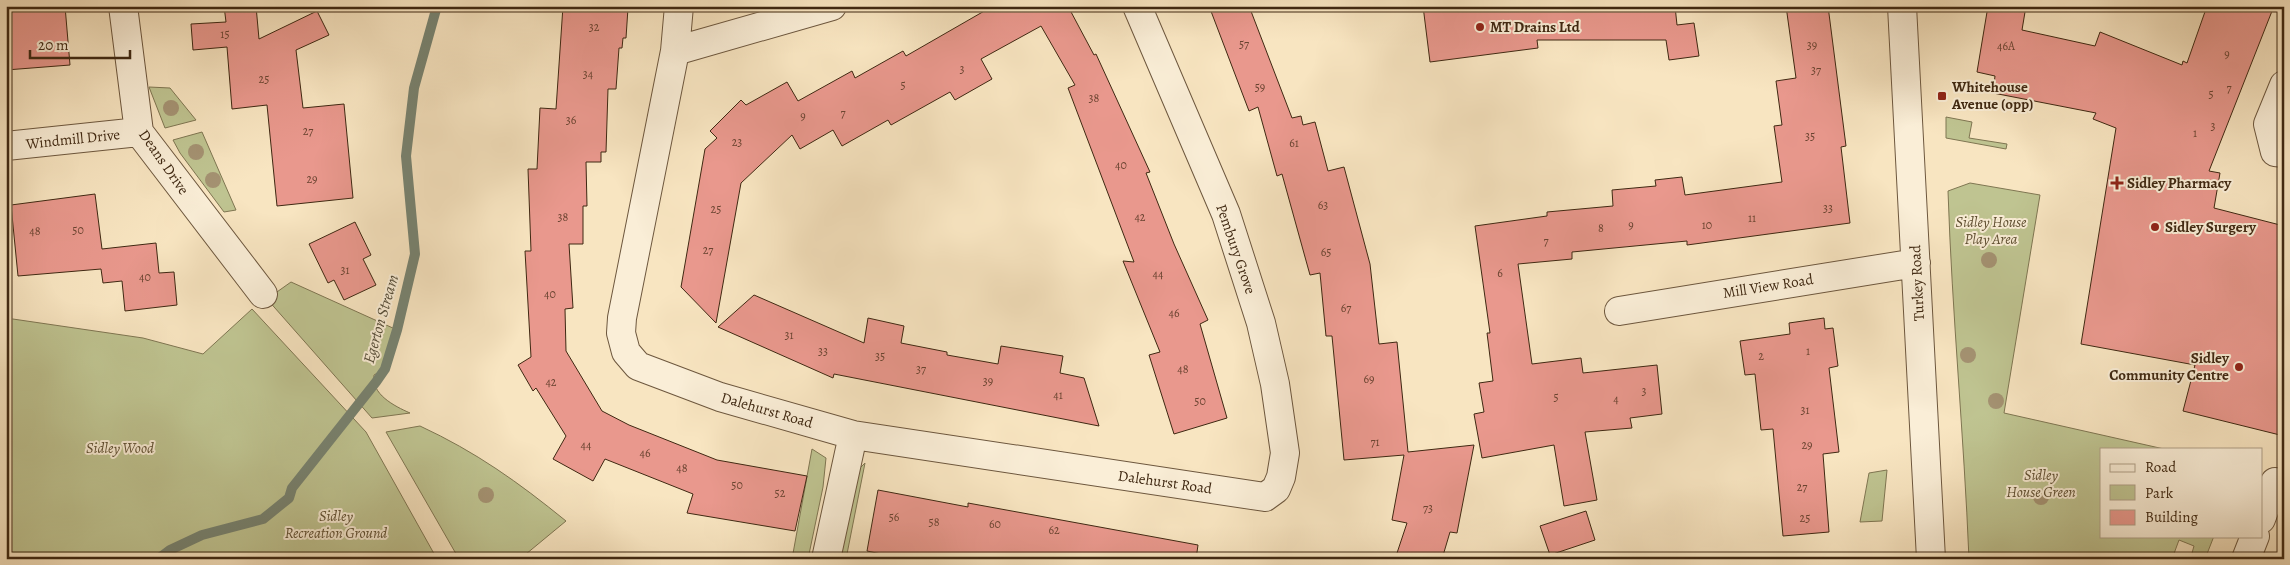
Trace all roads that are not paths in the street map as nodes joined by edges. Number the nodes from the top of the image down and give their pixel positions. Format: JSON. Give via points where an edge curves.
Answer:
{"nodes":[{"id":1,"x":123,"y":6,"type":"edge"},
{"id":2,"x":679,"y":6,"type":"edge"},
{"id":3,"x":832,"y":6,"type":"edge"},
{"id":4,"x":1137,"y":6,"type":"edge"},
{"id":5,"x":1902,"y":6,"type":"edge"},
{"id":6,"x":675,"y":51,"type":"junction"},
{"id":7,"x":2284,"y":85,"type":"edge"},
{"id":8,"x":139,"y":132,"type":"junction"},
{"id":9,"x":6,"y":146,"type":"edge"},
{"id":10,"x":2284,"y":153,"type":"edge"},
{"id":11,"x":1916,"y":263,"type":"junction"},
{"id":12,"x":263,"y":294,"type":"dead end"},
{"id":13,"x":1619,"y":311,"type":"dead end"},
{"id":14,"x":853,"y":435,"type":"junction"},
{"id":15,"x":2275,"y":482,"type":"dead end"},
{"id":16,"x":1265,"y":497,"type":"joint"},
{"id":17,"x":2262,"y":516,"type":"edge"},
{"id":18,"x":2254,"y":538,"type":"edge"},
{"id":19,"x":826,"y":559,"type":"edge"},
{"id":20,"x":1931,"y":559,"type":"edge"},
{"id":21,"x":2246,"y":559,"type":"edge"}],
"edges":[{"from":1,"to":8,"type":"street","name":"Deans Drive"},
{"from":2,"to":6,"type":"street","name":"Dalehurst Road"},
{"from":3,"to":6,"type":"street"},
{"from":4,"to":16,"type":"street","name":"Pembury Grove","via":[[1226,214],[1261,323],[1275,384],[1285,453],[1276,489]]},
{"from":5,"to":11,"type":"street","name":"Turkey Road"},
{"from":6,"to":14,"type":"street","name":"Dalehurst Road","via":[[622,318],[621,333],[626,352],[638,366],[720,397]]},
{"from":7,"to":10,"type":"street","via":[[2268,124],[2276,152]]},
{"from":8,"to":9,"type":"street","name":"Windmill Drive"},
{"from":8,"to":12,"type":"street","name":"Deans Drive"},
{"from":11,"to":13,"type":"street","name":"Mill View Road"},
{"from":11,"to":20,"type":"street","name":"Turkey Road"},
{"from":14,"to":16,"type":"street","name":"Dalehurst Road"},
{"from":14,"to":19,"type":"street"},
{"from":15,"to":17,"type":"street"},
{"from":18,"to":21,"type":"street"}]}
